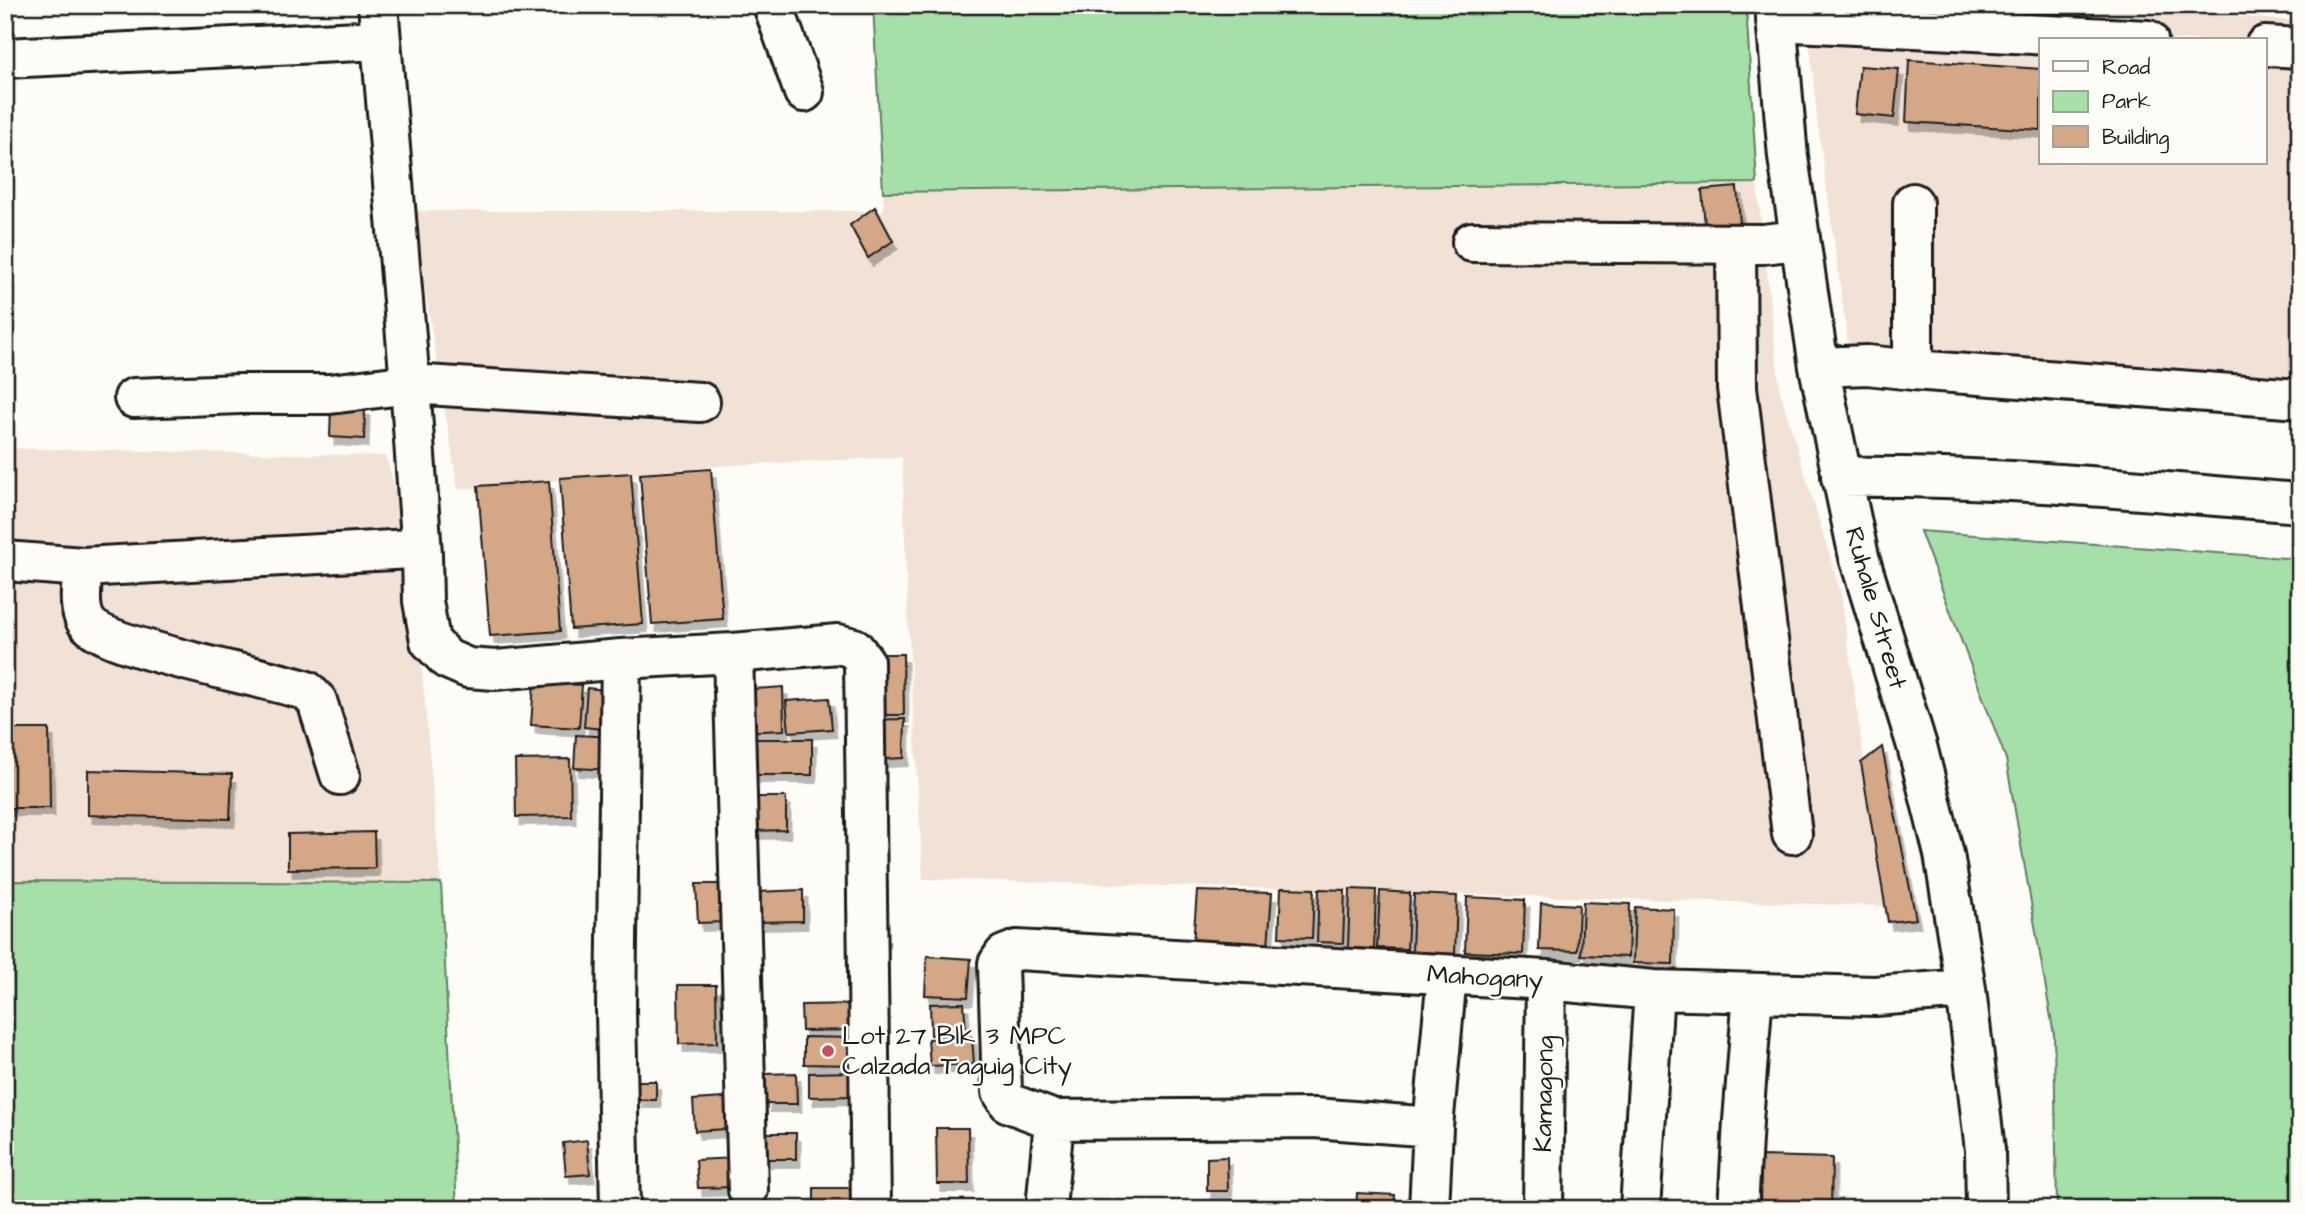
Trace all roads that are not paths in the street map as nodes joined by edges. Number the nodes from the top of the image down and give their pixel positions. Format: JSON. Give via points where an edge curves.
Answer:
{"nodes":[{"id":1,"x":773,"y":5,"type":"edge"},
{"id":2,"x":1776,"y":13,"type":"edge"},
{"id":3,"x":379,"y":23,"type":"edge"},
{"id":4,"x":2120,"y":38,"type":"edge"},
{"id":5,"x":2266,"y":46,"type":"edge"},
{"id":6,"x":2300,"y":48,"type":"edge"},
{"id":7,"x":5,"y":58,"type":"edge"},
{"id":8,"x":804,"y":92,"type":"dead end"},
{"id":9,"x":1913,"y":203,"type":"dead end"},
{"id":10,"x":1799,"y":240,"type":"junction"},
{"id":11,"x":1472,"y":242,"type":"dead end"},
{"id":12,"x":1736,"y":244,"type":"junction"},
{"id":13,"x":1819,"y":367,"type":"junction"},
{"id":14,"x":1913,"y":370,"type":"junction"},
{"id":15,"x":410,"y":384,"type":"junction"},
{"id":16,"x":134,"y":398,"type":"dead end"},
{"id":17,"x":2300,"y":399,"type":"edge"},
{"id":18,"x":699,"y":402,"type":"dead end"},
{"id":19,"x":1841,"y":477,"type":"junction"},
{"id":20,"x":2300,"y":502,"type":"edge"},
{"id":21,"x":422,"y":554,"type":"junction"},
{"id":22,"x":5,"y":561,"type":"edge"},
{"id":23,"x":83,"y":568,"type":"junction"},
{"id":24,"x":733,"y":653,"type":"junction"},
{"id":25,"x":621,"y":659,"type":"junction"},
{"id":26,"x":340,"y":775,"type":"dead end"},
{"id":27,"x":1792,"y":834,"type":"dead end"},
{"id":28,"x":1447,"y":975,"type":"junction"},
{"id":29,"x":1546,"y":980,"type":"junction"},
{"id":30,"x":1966,"y":989,"type":"junction"},
{"id":31,"x":1654,"y":990,"type":"junction"},
{"id":32,"x":1753,"y":993,"type":"junction"},
{"id":33,"x":1055,"y":1120,"type":"junction"},
{"id":34,"x":1433,"y":1127,"type":"junction"},
{"id":35,"x":748,"y":1190,"type":"dead end"},
{"id":36,"x":620,"y":1209,"type":"edge"},
{"id":37,"x":872,"y":1209,"type":"edge"},
{"id":38,"x":1046,"y":1209,"type":"edge"},
{"id":39,"x":1429,"y":1209,"type":"edge"},
{"id":40,"x":1543,"y":1209,"type":"edge"},
{"id":41,"x":1640,"y":1209,"type":"edge"},
{"id":42,"x":1738,"y":1209,"type":"edge"},
{"id":43,"x":1986,"y":1209,"type":"edge"}],
"edges":[{"from":1,"to":8,"type":"street"},
{"from":2,"to":4,"type":"street"},
{"from":2,"to":10,"type":"street","name":"Ruhale Street"},
{"from":3,"to":7,"type":"street"},
{"from":3,"to":15,"type":"street"},
{"from":5,"to":6,"type":"street"},
{"from":9,"to":14,"type":"street"},
{"from":10,"to":12,"type":"street"},
{"from":10,"to":13,"type":"street","name":"Ruhale Street"},
{"from":11,"to":12,"type":"street"},
{"from":12,"to":27,"type":"street","via":[[1737,388]]},
{"from":13,"to":14,"type":"street","via":[[1867,365]]},
{"from":13,"to":19,"type":"street","name":"Ruhale Street"},
{"from":14,"to":17,"type":"street"},
{"from":15,"to":16,"type":"street","via":[[330,394]]},
{"from":15,"to":18,"type":"street"},
{"from":15,"to":21,"type":"street"},
{"from":19,"to":20,"type":"street","via":[[2085,486]]},
{"from":19,"to":30,"type":"street","name":"Ruhale Street","via":[[1859,557],[1917,746],[1944,854]]},
{"from":21,"to":23,"type":"street","via":[[411,549]]},
{"from":21,"to":25,"type":"street","via":[[430,641],[447,659],[468,668],[495,670]]},
{"from":22,"to":23,"type":"street"},
{"from":23,"to":26,"type":"street","via":[[81,607],[87,623],[108,636],[307,691],[317,701]]},
{"from":24,"to":25,"type":"street"},
{"from":24,"to":35,"type":"street"},
{"from":24,"to":37,"type":"street","via":[[838,644],[854,648],[864,661]]},
{"from":25,"to":36,"type":"street","via":[[616,1011]]},
{"from":28,"to":29,"type":"street","name":"Mahogany"},
{"from":28,"to":33,"type":"street","name":"Mahogany","via":[[1017,950],[1004,955],[998,964],[1002,1092],[1009,1103]]},
{"from":28,"to":34,"type":"street"},
{"from":29,"to":31,"type":"street","name":"Mahogany"},
{"from":29,"to":40,"type":"street","name":"Kamagong"},
{"from":30,"to":32,"type":"street","name":"Mahogany","via":[[1875,996]]},
{"from":30,"to":43,"type":"street","name":"Ruhale Street","via":[[1985,1150]]},
{"from":31,"to":32,"type":"street","name":"Mahogany"},
{"from":31,"to":41,"type":"street"},
{"from":32,"to":42,"type":"street"},
{"from":33,"to":34,"type":"street","via":[[1314,1118]]},
{"from":33,"to":38,"type":"street"},
{"from":34,"to":39,"type":"street"}]}
